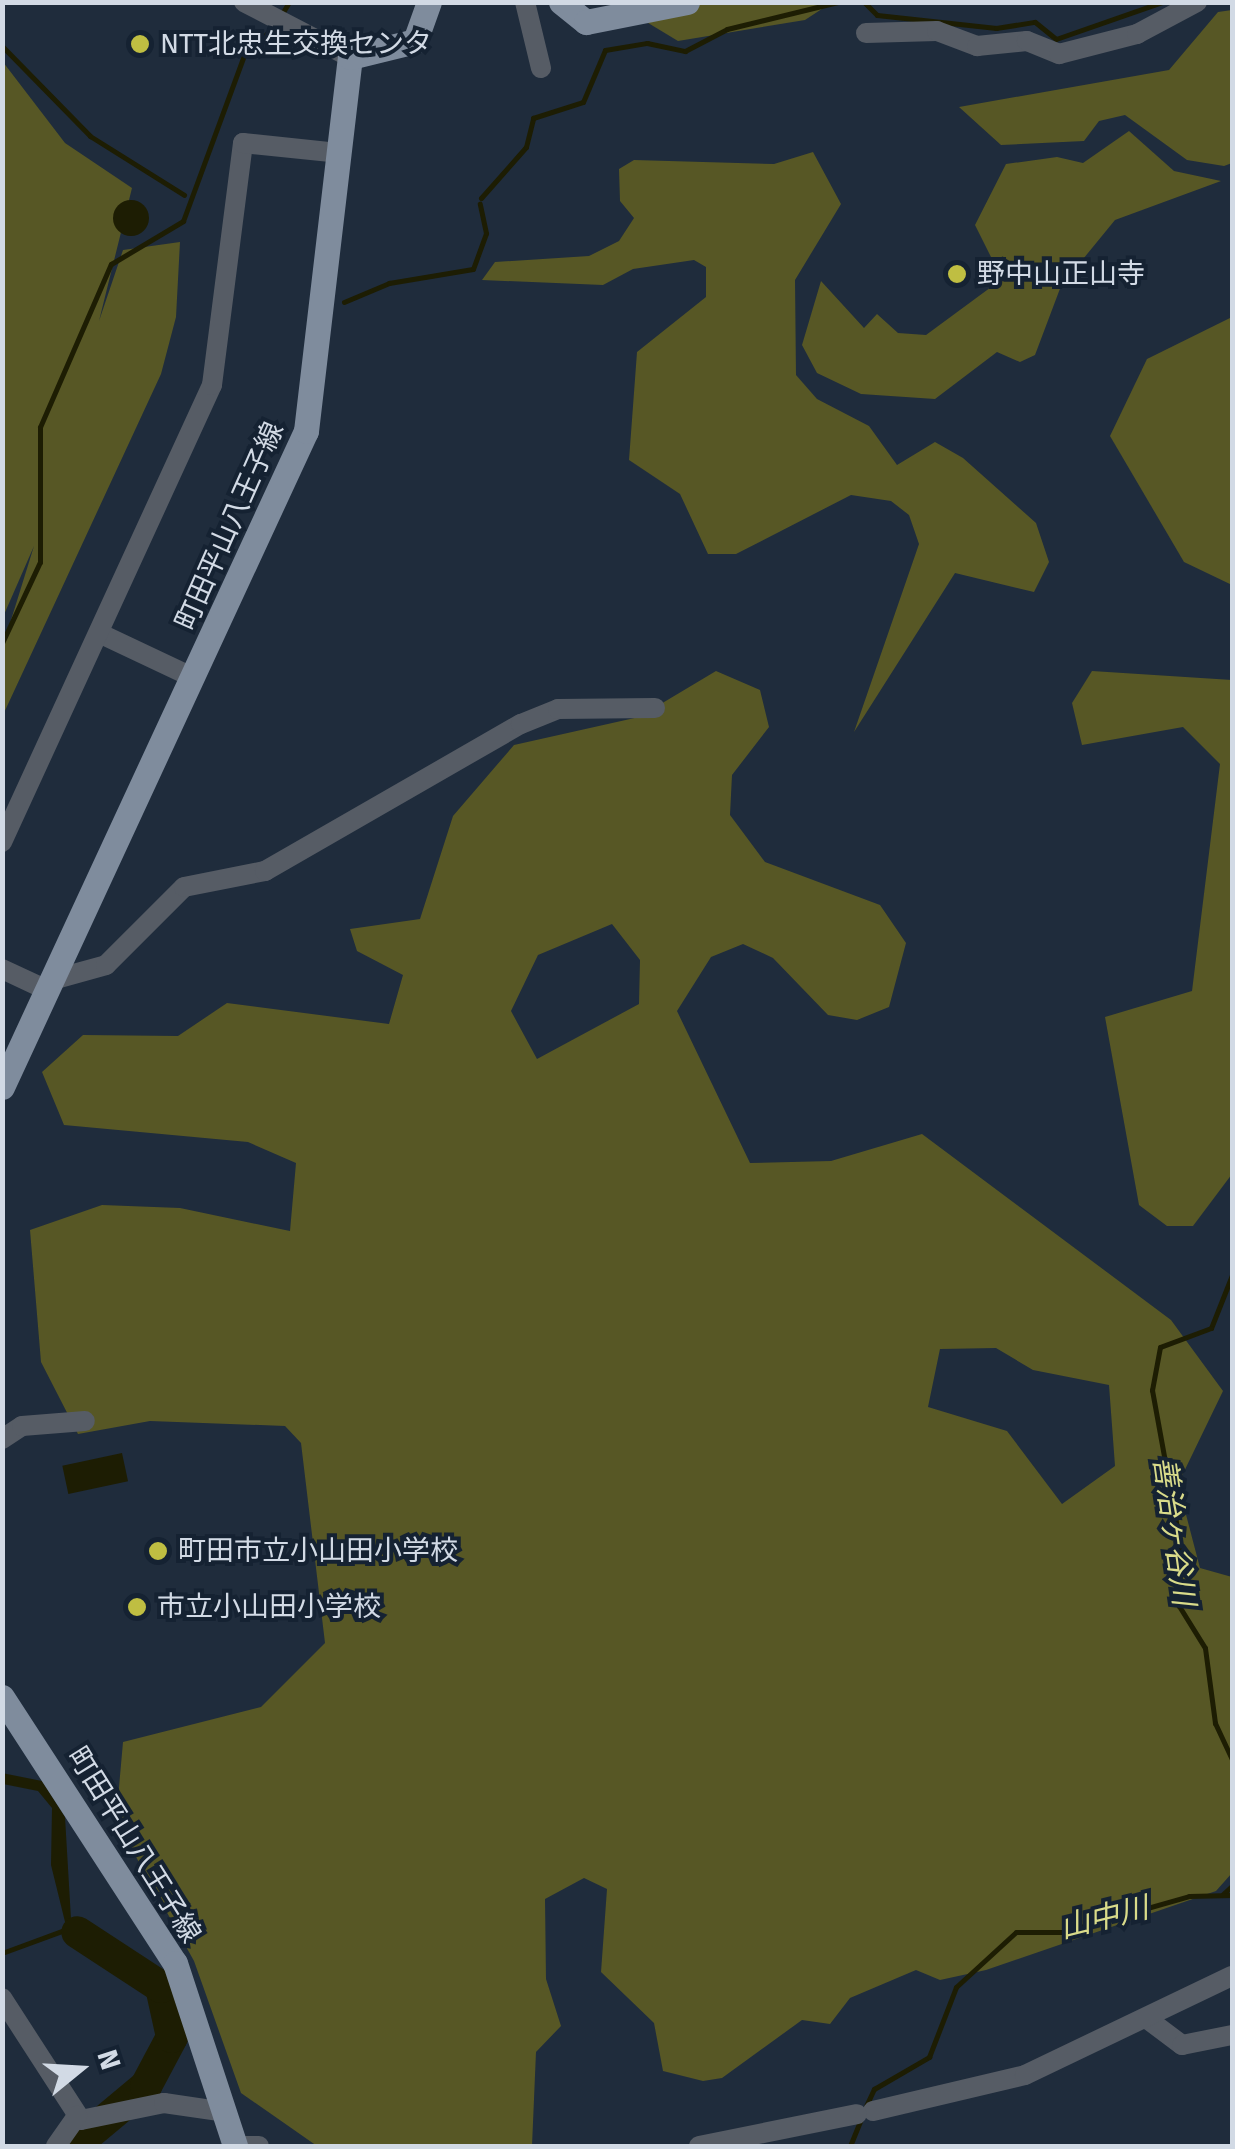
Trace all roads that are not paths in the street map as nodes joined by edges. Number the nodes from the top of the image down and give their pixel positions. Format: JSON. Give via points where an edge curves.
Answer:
{"nodes":[{"id":1,"x":244,"y":2,"type":"edge"},
{"id":2,"x":429,"y":2,"type":"edge"},
{"id":3,"x":525,"y":2,"type":"edge"},
{"id":4,"x":561,"y":2,"type":"edge"},
{"id":5,"x":687,"y":2,"type":"edge"},
{"id":6,"x":1197,"y":2,"type":"edge"},
{"id":7,"x":866,"y":33,"type":"dead end"},
{"id":8,"x":350,"y":57,"type":"junction"},
{"id":9,"x":541,"y":68,"type":"dead end"},
{"id":10,"x":340,"y":153,"type":"junction"},
{"id":11,"x":101,"y":634,"type":"junction"},
{"id":12,"x":194,"y":678,"type":"junction"},
{"id":13,"x":655,"y":708,"type":"dead end"},
{"id":14,"x":2,"y":842,"type":"edge"},
{"id":15,"x":2,"y":969,"type":"edge"},
{"id":16,"x":49,"y":985,"type":"junction"},
{"id":17,"x":2,"y":1087,"type":"edge"},
{"id":18,"x":84,"y":1420,"type":"dead end"},
{"id":19,"x":2,"y":1439,"type":"edge"},
{"id":20,"x":2,"y":1698,"type":"edge"},
{"id":21,"x":1232,"y":1976,"type":"edge"},
{"id":22,"x":2,"y":1998,"type":"edge"},
{"id":23,"x":1146,"y":2018,"type":"junction"},
{"id":24,"x":1232,"y":2036,"type":"edge"},
{"id":25,"x":226,"y":2112,"type":"junction"},
{"id":26,"x":79,"y":2118,"type":"junction"},
{"id":27,"x":56,"y":2146,"type":"edge"},
{"id":28,"x":238,"y":2146,"type":"edge"},
{"id":29,"x":259,"y":2146,"type":"edge"},
{"id":30,"x":699,"y":2146,"type":"edge"}],
"edges":[{"from":1,"to":8,"type":"street"},
{"from":2,"to":8,"type":"main road","via":[[415,42]]},
{"from":3,"to":9,"type":"street"},
{"from":4,"to":5,"type":"main road","via":[[586,22]]},
{"from":6,"to":7,"type":"street","via":[[1137,34],[1059,54],[1027,40],[977,46],[937,31]]},
{"from":8,"to":10,"type":"main road","name":"町田平山八王子線"},
{"from":10,"to":11,"type":"street","via":[[243,143],[212,386]]},
{"from":10,"to":12,"type":"main road","name":"町田平山八王子線","via":[[314,404]]},
{"from":11,"to":12,"type":"street"},
{"from":11,"to":14,"type":"street"},
{"from":12,"to":16,"type":"main road","name":"町田平山八王子線"},
{"from":13,"to":16,"type":"street","via":[[558,708],[521,724],[266,871],[184,888],[106,966]]},
{"from":15,"to":16,"type":"street"},
{"from":16,"to":17,"type":"main road","name":"町田平山八王子線"},
{"from":18,"to":19,"type":"street","via":[[22,1426]]},
{"from":20,"to":25,"type":"main road","name":"町田平山八王子線","via":[[155,1926],[198,2016]]},
{"from":21,"to":23,"type":"street"},
{"from":22,"to":26,"type":"street"},
{"from":23,"to":24,"type":"street","via":[[1182,2045]]},
{"from":23,"to":30,"type":"street","via":[[1043,2068]]},
{"from":25,"to":26,"type":"street","via":[[164,2104]]},
{"from":25,"to":28,"type":"main road","name":"町田平山八王子線"},
{"from":26,"to":27,"type":"street"},
{"from":28,"to":29,"type":"street"}]}
